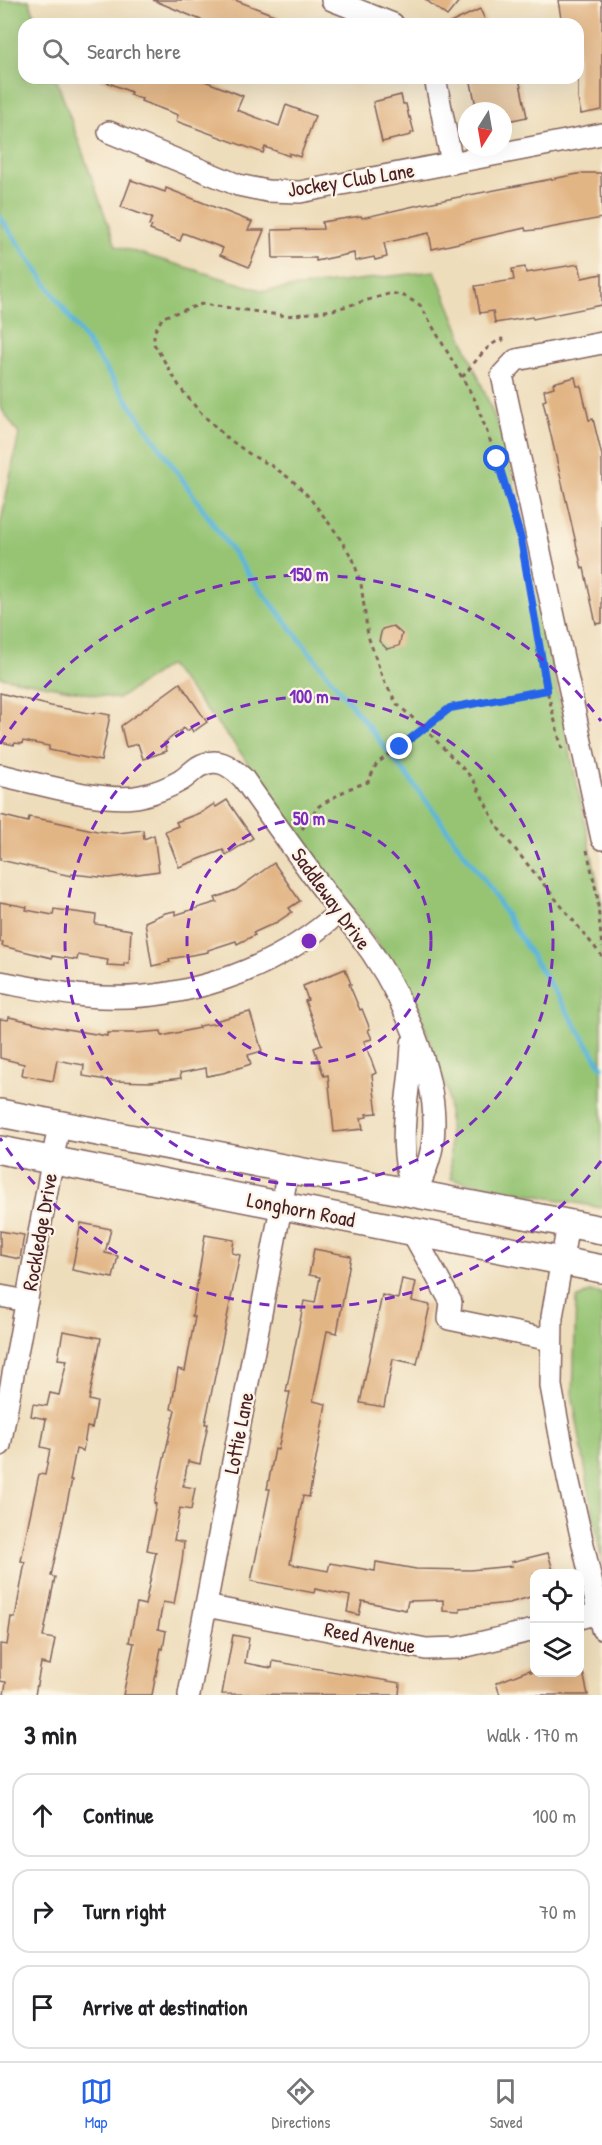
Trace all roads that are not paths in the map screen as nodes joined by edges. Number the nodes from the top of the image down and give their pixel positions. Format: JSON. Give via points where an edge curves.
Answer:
{"nodes":[{"id":1,"x":332,"y":0,"type":"edge"},
{"id":2,"x":378,"y":18,"type":"edge"},
{"id":3,"x":436,"y":84,"type":"edge"},
{"id":4,"x":109,"y":132,"type":"dead end"},
{"id":5,"x":602,"y":134,"type":"edge"},
{"id":6,"x":452,"y":163,"type":"junction"},
{"id":7,"x":602,"y":344,"type":"edge"},
{"id":8,"x":0,"y":775,"type":"edge"},
{"id":9,"x":597,"y":793,"type":"edge"},
{"id":10,"x":593,"y":839,"type":"edge"},
{"id":11,"x":339,"y":912,"type":"junction"},
{"id":12,"x":0,"y":982,"type":"edge"},
{"id":13,"x":413,"y":1033,"type":"junction"},
{"id":14,"x":0,"y":1113,"type":"edge"},
{"id":15,"x":59,"y":1125,"type":"junction"},
{"id":16,"x":0,"y":1150,"type":"edge"},
{"id":17,"x":53,"y":1161,"type":"junction"},
{"id":18,"x":288,"y":1170,"type":"junction"},
{"id":19,"x":416,"y":1194,"type":"junction"},
{"id":20,"x":281,"y":1206,"type":"junction"},
{"id":21,"x":568,"y":1224,"type":"junction"},
{"id":22,"x":602,"y":1230,"type":"edge"},
{"id":23,"x":412,"y":1232,"type":"junction"},
{"id":24,"x":561,"y":1262,"type":"junction"},
{"id":25,"x":602,"y":1269,"type":"edge"},
{"id":26,"x":0,"y":1296,"type":"edge"},
{"id":27,"x":27,"y":1301,"type":"junction"},
{"id":28,"x":551,"y":1340,"type":"junction"},
{"id":29,"x":0,"y":1445,"type":"edge"},
{"id":30,"x":206,"y":1606,"type":"junction"},
{"id":31,"x":593,"y":1620,"type":"edge"},
{"id":32,"x":530,"y":1631,"type":"edge"},
{"id":33,"x":189,"y":1695,"type":"edge"}],
"edges":[{"from":1,"to":2,"type":"street"},
{"from":3,"to":6,"type":"street"},
{"from":4,"to":6,"type":"street","name":"Jockey Club Lane","via":[[238,184],[267,191],[300,192]]},
{"from":5,"to":6,"type":"street","name":"Jockey Club Lane"},
{"from":7,"to":9,"type":"street","via":[[509,368]]},
{"from":8,"to":11,"type":"street","name":"Saddleway Drive","via":[[118,798],[163,790],[213,761],[229,765],[243,778]]},
{"from":9,"to":10,"type":"street"},
{"from":11,"to":12,"type":"street","via":[[290,950],[261,965],[194,988],[161,994],[88,996]]},
{"from":11,"to":13,"type":"street","name":"Saddleway Drive","via":[[380,968]]},
{"from":13,"to":19,"type":"street","name":"Saddleway Drive","via":[[404,1137],[406,1165]]},
{"from":13,"to":19,"type":"street","name":"Saddleway Drive","via":[[431,1086],[434,1118],[432,1146]]},
{"from":14,"to":15,"type":"main road","name":"Longhorn Road"},
{"from":15,"to":17,"type":"street","name":"Rockledge Drive"},
{"from":15,"to":18,"type":"main road","name":"Longhorn Road"},
{"from":16,"to":17,"type":"main road","name":"Longhorn Road"},
{"from":17,"to":20,"type":"main road","name":"Longhorn Road"},
{"from":17,"to":27,"type":"street","name":"Rockledge Drive"},
{"from":18,"to":19,"type":"main road","name":"Longhorn Road"},
{"from":18,"to":20,"type":"street","name":"Lottie Lane"},
{"from":19,"to":21,"type":"main road","name":"Longhorn Road"},
{"from":20,"to":23,"type":"main road","name":"Longhorn Road"},
{"from":20,"to":30,"type":"street","name":"Lottie Lane"},
{"from":21,"to":22,"type":"main road","name":"Longhorn Road"},
{"from":21,"to":24,"type":"street"},
{"from":23,"to":24,"type":"main road","name":"Longhorn Road"},
{"from":23,"to":28,"type":"street","via":[[451,1302],[449,1319]]},
{"from":24,"to":25,"type":"main road","name":"Longhorn Road"},
{"from":24,"to":28,"type":"street"},
{"from":26,"to":27,"type":"street"},
{"from":27,"to":29,"type":"street","name":"Rockledge Drive"},
{"from":28,"to":31,"type":"street","via":[[551,1386]]},
{"from":30,"to":32,"type":"street","name":"Reed Avenue","via":[[426,1649],[458,1648]]},
{"from":30,"to":33,"type":"street","name":"Lottie Lane"}]}
